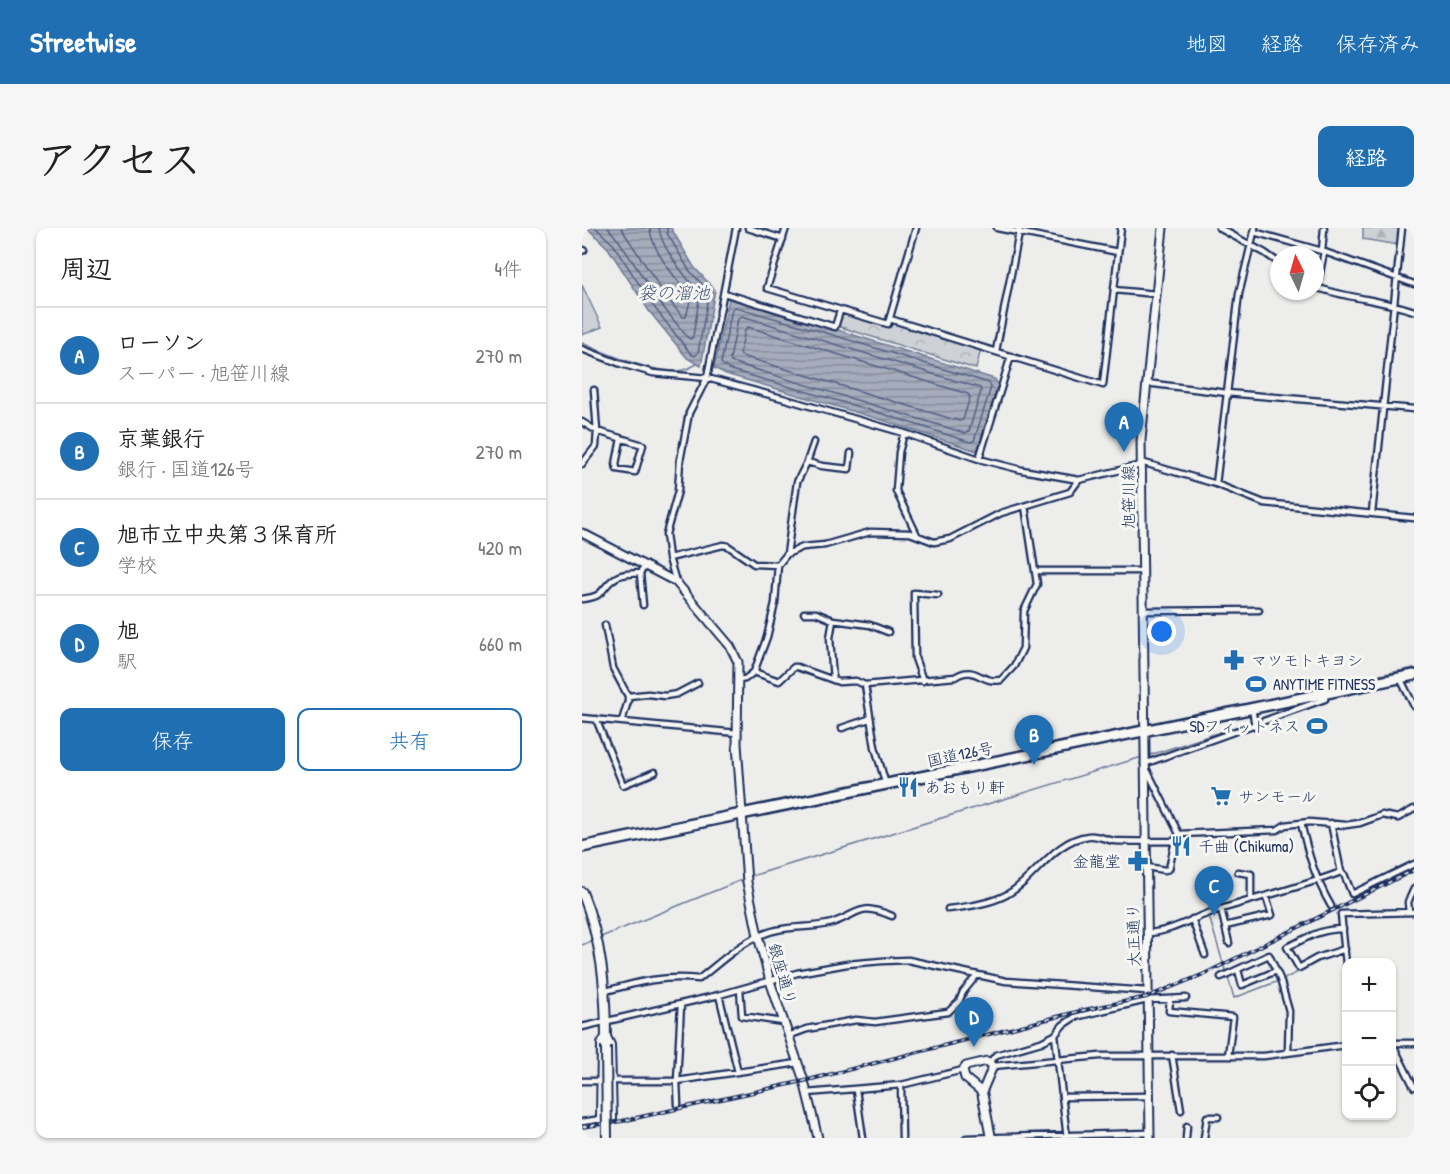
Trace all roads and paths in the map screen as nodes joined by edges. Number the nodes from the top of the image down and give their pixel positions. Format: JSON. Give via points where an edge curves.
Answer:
{"nodes":[{"id":1,"x":736,"y":228,"type":"edge"},
{"id":2,"x":748,"y":228,"type":"edge"},
{"id":3,"x":786,"y":228,"type":"edge"},
{"id":4,"x":916,"y":228,"type":"edge"},
{"id":5,"x":997,"y":228,"type":"edge"},
{"id":6,"x":1121,"y":228,"type":"edge"},
{"id":7,"x":1163,"y":228,"type":"edge"},
{"id":8,"x":1219,"y":228,"type":"edge"},
{"id":9,"x":1324,"y":228,"type":"edge"},
{"id":10,"x":1402,"y":228,"type":"edge"},
{"id":11,"x":1019,"y":230,"type":"edge"},
{"id":12,"x":1254,"y":230,"type":"edge"},
{"id":13,"x":783,"y":239,"type":"junction"},
{"id":14,"x":1251,"y":244,"type":"junction"},
{"id":15,"x":1304,"y":246,"type":"edge"},
{"id":16,"x":1323,"y":246,"type":"edge"},
{"id":17,"x":1118,"y":252,"type":"junction"},
{"id":18,"x":1324,"y":252,"type":"edge"},
{"id":19,"x":1270,"y":257,"type":"edge"},
{"id":20,"x":1398,"y":279,"type":"junction"},
{"id":21,"x":1414,"y":284,"type":"edge"},
{"id":22,"x":1324,"y":289,"type":"edge"},
{"id":23,"x":1114,"y":290,"type":"junction"},
{"id":24,"x":724,"y":293,"type":"junction"},
{"id":25,"x":1156,"y":294,"type":"junction"},
{"id":26,"x":1395,"y":305,"type":"junction"},
{"id":27,"x":840,"y":311,"type":"junction"},
{"id":28,"x":1414,"y":311,"type":"edge"},
{"id":29,"x":890,"y":319,"type":"junction"},
{"id":30,"x":582,"y":349,"type":"edge"},
{"id":31,"x":996,"y":351,"type":"junction"},
{"id":32,"x":1011,"y":356,"type":"junction"},
{"id":33,"x":707,"y":378,"type":"junction"},
{"id":34,"x":1146,"y":383,"type":"junction"},
{"id":35,"x":594,"y":390,"type":"dead end"},
{"id":36,"x":1227,"y":393,"type":"junction"},
{"id":37,"x":1382,"y":406,"type":"junction"},
{"id":38,"x":1414,"y":409,"type":"edge"},
{"id":39,"x":582,"y":422,"type":"edge"},
{"id":40,"x":597,"y":431,"type":"junction"},
{"id":41,"x":904,"y":433,"type":"junction"},
{"id":42,"x":621,"y":439,"type":"junction"},
{"id":43,"x":814,"y":442,"type":"dead end"},
{"id":44,"x":851,"y":453,"type":"dead end"},
{"id":45,"x":980,"y":459,"type":"junction"},
{"id":46,"x":807,"y":462,"type":"junction"},
{"id":47,"x":1141,"y":463,"type":"junction"},
{"id":48,"x":582,"y":464,"type":"edge"},
{"id":49,"x":1079,"y":480,"type":"junction"},
{"id":50,"x":1216,"y":484,"type":"junction"},
{"id":51,"x":1025,"y":506,"type":"junction"},
{"id":52,"x":1372,"y":513,"type":"junction"},
{"id":53,"x":1414,"y":518,"type":"edge"},
{"id":54,"x":582,"y":533,"type":"edge"},
{"id":55,"x":917,"y":535,"type":"junction"},
{"id":56,"x":787,"y":554,"type":"junction"},
{"id":57,"x":669,"y":558,"type":"junction"},
{"id":58,"x":646,"y":565,"type":"junction"},
{"id":59,"x":778,"y":565,"type":"junction"},
{"id":60,"x":1035,"y":571,"type":"junction"},
{"id":61,"x":1142,"y":571,"type":"junction"},
{"id":62,"x":640,"y":573,"type":"junction"},
{"id":63,"x":676,"y":582,"type":"junction"},
{"id":64,"x":938,"y":595,"type":"dead end"},
{"id":65,"x":582,"y":599,"type":"edge"},
{"id":66,"x":643,"y":605,"type":"dead end"},
{"id":67,"x":1259,"y":610,"type":"dead end"},
{"id":68,"x":1143,"y":611,"type":"junction"},
{"id":69,"x":804,"y":613,"type":"dead end"},
{"id":70,"x":833,"y":620,"type":"junction"},
{"id":71,"x":605,"y":625,"type":"dead end"},
{"id":72,"x":888,"y":632,"type":"dead end"},
{"id":73,"x":754,"y":672,"type":"junction"},
{"id":74,"x":1414,"y":675,"type":"edge"},
{"id":75,"x":1400,"y":678,"type":"junction"},
{"id":76,"x":739,"y":680,"type":"junction"},
{"id":77,"x":833,"y":680,"type":"junction"},
{"id":78,"x":922,"y":681,"type":"junction"},
{"id":79,"x":698,"y":683,"type":"dead end"},
{"id":80,"x":865,"y":685,"type":"junction"},
{"id":81,"x":1325,"y":693,"type":"junction"},
{"id":82,"x":628,"y":696,"type":"junction"},
{"id":83,"x":1414,"y":706,"type":"edge"},
{"id":84,"x":1252,"y":708,"type":"junction"},
{"id":85,"x":582,"y":718,"type":"edge"},
{"id":86,"x":596,"y":719,"type":"junction"},
{"id":87,"x":869,"y":719,"type":"junction"},
{"id":88,"x":622,"y":721,"type":"junction"},
{"id":89,"x":1254,"y":723,"type":"junction"},
{"id":90,"x":842,"y":728,"type":"dead end"},
{"id":91,"x":1144,"y":731,"type":"junction"},
{"id":92,"x":737,"y":733,"type":"junction"},
{"id":93,"x":1144,"y":764,"type":"junction"},
{"id":94,"x":655,"y":771,"type":"dead end"},
{"id":95,"x":886,"y":785,"type":"junction"},
{"id":96,"x":1414,"y":810,"type":"edge"},
{"id":97,"x":742,"y":814,"type":"junction"},
{"id":98,"x":1301,"y":823,"type":"junction"},
{"id":99,"x":1331,"y":824,"type":"junction"},
{"id":100,"x":1179,"y":834,"type":"junction"},
{"id":101,"x":1146,"y":841,"type":"junction"},
{"id":102,"x":1175,"y":841,"type":"junction"},
{"id":103,"x":582,"y":847,"type":"edge"},
{"id":104,"x":1414,"y":864,"type":"edge"},
{"id":105,"x":1146,"y":867,"type":"junction"},
{"id":106,"x":1238,"y":872,"type":"dead end"},
{"id":107,"x":1341,"y":872,"type":"junction"},
{"id":108,"x":1317,"y":881,"type":"junction"},
{"id":109,"x":1414,"y":889,"type":"edge"},
{"id":110,"x":582,"y":892,"type":"edge"},
{"id":111,"x":1266,"y":896,"type":"junction"},
{"id":112,"x":1251,"y":900,"type":"junction"},
{"id":113,"x":1331,"y":906,"type":"dead end"},
{"id":114,"x":948,"y":909,"type":"dead end"},
{"id":115,"x":1221,"y":909,"type":"junction"},
{"id":116,"x":1411,"y":912,"type":"edge"},
{"id":117,"x":892,"y":916,"type":"dead end"},
{"id":118,"x":1192,"y":920,"type":"junction"},
{"id":119,"x":1225,"y":926,"type":"junction"},
{"id":120,"x":1343,"y":929,"type":"junction"},
{"id":121,"x":1147,"y":933,"type":"junction"},
{"id":122,"x":758,"y":936,"type":"junction"},
{"id":123,"x":1229,"y":943,"type":"dead end"},
{"id":124,"x":1345,"y":950,"type":"junction"},
{"id":125,"x":1205,"y":955,"type":"dead end"},
{"id":126,"x":1346,"y":958,"type":"edge"},
{"id":127,"x":1238,"y":970,"type":"junction"},
{"id":128,"x":1276,"y":971,"type":"junction"},
{"id":129,"x":977,"y":975,"type":"junction"},
{"id":130,"x":1221,"y":977,"type":"dead end"},
{"id":131,"x":770,"y":981,"type":"junction"},
{"id":132,"x":740,"y":989,"type":"junction"},
{"id":133,"x":606,"y":991,"type":"junction"},
{"id":134,"x":1147,"y":991,"type":"junction"},
{"id":135,"x":719,"y":995,"type":"junction"},
{"id":136,"x":1186,"y":998,"type":"dead end"},
{"id":137,"x":1170,"y":999,"type":"junction"},
{"id":138,"x":1148,"y":1000,"type":"junction"},
{"id":139,"x":681,"y":1004,"type":"junction"},
{"id":140,"x":606,"y":1021,"type":"junction"},
{"id":141,"x":783,"y":1022,"type":"junction"},
{"id":142,"x":582,"y":1027,"type":"edge"},
{"id":143,"x":1055,"y":1035,"type":"junction"},
{"id":144,"x":788,"y":1036,"type":"junction"},
{"id":145,"x":606,"y":1037,"type":"junction"},
{"id":146,"x":1396,"y":1043,"type":"edge"},
{"id":147,"x":1414,"y":1043,"type":"edge"},
{"id":148,"x":1342,"y":1046,"type":"edge"},
{"id":149,"x":1396,"y":1051,"type":"edge"},
{"id":150,"x":1288,"y":1052,"type":"junction"},
{"id":151,"x":1172,"y":1055,"type":"junction"},
{"id":152,"x":1148,"y":1056,"type":"junction"},
{"id":153,"x":1228,"y":1056,"type":"junction"},
{"id":154,"x":1058,"y":1059,"type":"junction"},
{"id":155,"x":798,"y":1063,"type":"junction"},
{"id":156,"x":992,"y":1064,"type":"junction"},
{"id":157,"x":963,"y":1070,"type":"junction"},
{"id":158,"x":738,"y":1072,"type":"junction"},
{"id":159,"x":582,"y":1081,"type":"edge"},
{"id":160,"x":602,"y":1081,"type":"junction"},
{"id":161,"x":611,"y":1081,"type":"junction"},
{"id":162,"x":677,"y":1081,"type":"junction"},
{"id":163,"x":901,"y":1085,"type":"junction"},
{"id":164,"x":1414,"y":1087,"type":"edge"},
{"id":165,"x":856,"y":1090,"type":"junction"},
{"id":166,"x":982,"y":1092,"type":"junction"},
{"id":167,"x":807,"y":1093,"type":"junction"},
{"id":168,"x":1149,"y":1096,"type":"junction"},
{"id":169,"x":1063,"y":1097,"type":"junction"},
{"id":170,"x":678,"y":1105,"type":"dead end"},
{"id":171,"x":1181,"y":1110,"type":"dead end"},
{"id":172,"x":1218,"y":1117,"type":"dead end"},
{"id":173,"x":601,"y":1119,"type":"junction"},
{"id":174,"x":582,"y":1122,"type":"edge"},
{"id":175,"x":1187,"y":1126,"type":"dead end"},
{"id":176,"x":1149,"y":1135,"type":"edge"},
{"id":177,"x":1067,"y":1136,"type":"edge"},
{"id":178,"x":607,"y":1138,"type":"edge"},
{"id":179,"x":818,"y":1138,"type":"edge"},
{"id":180,"x":863,"y":1138,"type":"edge"},
{"id":181,"x":902,"y":1138,"type":"edge"},
{"id":182,"x":966,"y":1138,"type":"edge"},
{"id":183,"x":991,"y":1138,"type":"edge"},
{"id":184,"x":1186,"y":1138,"type":"edge"},
{"id":185,"x":1204,"y":1138,"type":"edge"}],
"edges":[{"from":1,"to":24,"type":"street"},
{"from":2,"to":13,"type":"street"},
{"from":3,"to":13,"type":"street"},
{"from":4,"to":29,"type":"street"},
{"from":5,"to":11,"type":"street"},
{"from":6,"to":17,"type":"street"},
{"from":7,"to":25,"type":"street","name":"旭笹川線"},
{"from":8,"to":14,"type":"street"},
{"from":9,"to":16,"type":"street"},
{"from":10,"to":20,"type":"street"},
{"from":11,"to":17,"type":"street"},
{"from":11,"to":31,"type":"street"},
{"from":12,"to":14,"type":"street"},
{"from":12,"to":15,"type":"street"},
{"from":13,"to":27,"type":"street","via":[[767,288]]},
{"from":14,"to":19,"type":"street"},
{"from":14,"to":36,"type":"street","via":[[1239,294]]},
{"from":17,"to":23,"type":"street"},
{"from":18,"to":20,"type":"street"},
{"from":20,"to":21,"type":"street"},
{"from":20,"to":26,"type":"street"},
{"from":22,"to":26,"type":"street"},
{"from":23,"to":25,"type":"street"},
{"from":23,"to":32,"type":"street","via":[[1104,385]]},
{"from":24,"to":27,"type":"street","via":[[835,327]]},
{"from":24,"to":33,"type":"street"},
{"from":25,"to":34,"type":"street","name":"旭笹川線"},
{"from":26,"to":28,"type":"street"},
{"from":26,"to":37,"type":"street"},
{"from":27,"to":29,"type":"street","via":[[888,324]]},
{"from":29,"to":31,"type":"street"},
{"from":30,"to":33,"type":"street","via":[[653,373]]},
{"from":31,"to":32,"type":"street"},
{"from":32,"to":45,"type":"street"},
{"from":33,"to":41,"type":"street"},
{"from":33,"to":57,"type":"street","via":[[687,423],[678,491],[666,534]]},
{"from":34,"to":36,"type":"street"},
{"from":34,"to":47,"type":"street","name":"旭笹川線"},
{"from":35,"to":40,"type":"street"},
{"from":36,"to":37,"type":"street"},
{"from":36,"to":50,"type":"street"},
{"from":37,"to":38,"type":"street"},
{"from":37,"to":52,"type":"street"},
{"from":39,"to":40,"type":"street"},
{"from":40,"to":42,"type":"street"},
{"from":40,"to":48,"type":"street","via":[[596,446]]},
{"from":41,"to":45,"type":"street"},
{"from":41,"to":55,"type":"street","via":[[896,491]]},
{"from":42,"to":42,"type":"street","via":[[617,469],[635,472],[644,445]]},
{"from":43,"to":46,"type":"street"},
{"from":44,"to":46,"type":"street","via":[[849,469]]},
{"from":45,"to":49,"type":"street"},
{"from":46,"to":56,"type":"street","via":[[797,482]]},
{"from":47,"to":49,"type":"street"},
{"from":47,"to":50,"type":"street"},
{"from":47,"to":61,"type":"street","name":"旭笹川線"},
{"from":49,"to":51,"type":"street","via":[[1070,492]]},
{"from":50,"to":52,"type":"street","via":[[1264,503]]},
{"from":51,"to":55,"type":"street","via":[[1001,513],[950,539],[934,543]]},
{"from":51,"to":60,"type":"street"},
{"from":52,"to":53,"type":"street"},
{"from":54,"to":58,"type":"street"},
{"from":55,"to":56,"type":"street","via":[[867,533]]},
{"from":56,"to":59,"type":"street"},
{"from":57,"to":59,"type":"street","via":[[723,545],[754,564]]},
{"from":57,"to":63,"type":"street"},
{"from":58,"to":62,"type":"street"},
{"from":58,"to":63,"type":"street"},
{"from":59,"to":73,"type":"street","via":[[775,603]]},
{"from":60,"to":61,"type":"street"},
{"from":60,"to":78,"type":"street","via":[[1037,584],[1024,611],[1023,648],[1005,677],[996,681],[971,671],[955,678]]},
{"from":61,"to":68,"type":"street","name":"旭笹川線"},
{"from":62,"to":65,"type":"street","via":[[622,574],[603,592]]},
{"from":62,"to":66,"type":"street"},
{"from":63,"to":76,"type":"street","name":"銀座通り","via":[[730,646],[738,662]]},
{"from":64,"to":78,"type":"street","via":[[914,593],[915,658]]},
{"from":67,"to":68,"type":"street"},
{"from":68,"to":91,"type":"street","name":"旭笹川線"},
{"from":69,"to":70,"type":"street","via":[[821,614]]},
{"from":70,"to":72,"type":"street","via":[[870,625]]},
{"from":70,"to":77,"type":"street"},
{"from":71,"to":82,"type":"street","via":[[613,668]]},
{"from":73,"to":76,"type":"street"},
{"from":73,"to":77,"type":"street","via":[[779,681],[797,667]]},
{"from":74,"to":75,"type":"highway","name":"国道126号"},
{"from":75,"to":81,"type":"highway","name":"国道126号"},
{"from":75,"to":83,"type":"street"},
{"from":76,"to":92,"type":"street","name":"銀座通り"},
{"from":77,"to":80,"type":"street"},
{"from":78,"to":80,"type":"street"},
{"from":79,"to":82,"type":"street","via":[[677,694]]},
{"from":80,"to":87,"type":"street"},
{"from":81,"to":84,"type":"highway","name":"国道126号"},
{"from":81,"to":89,"type":"street","via":[[1325,699]]},
{"from":82,"to":88,"type":"street"},
{"from":84,"to":89,"type":"street"},
{"from":84,"to":91,"type":"highway","name":"国道126号"},
{"from":85,"to":86,"type":"street"},
{"from":86,"to":88,"type":"street"},
{"from":86,"to":94,"type":"street","via":[[623,784]]},
{"from":87,"to":90,"type":"street"},
{"from":87,"to":95,"type":"street"},
{"from":88,"to":92,"type":"street"},
{"from":89,"to":93,"type":"street"},
{"from":91,"to":93,"type":"street","name":"大正通り"},
{"from":91,"to":95,"type":"highway","name":"国道126号"},
{"from":92,"to":97,"type":"street","name":"銀座通り"},
{"from":93,"to":100,"type":"street"},
{"from":93,"to":101,"type":"street","name":"大正通り"},
{"from":95,"to":97,"type":"highway","name":"国道126号"},
{"from":96,"to":99,"type":"street","via":[[1398,818],[1382,814],[1360,823]]},
{"from":97,"to":103,"type":"highway","name":"国道126号"},
{"from":97,"to":122,"type":"street","name":"銀座通り","via":[[747,878]]},
{"from":98,"to":99,"type":"street"},
{"from":98,"to":100,"type":"street","via":[[1278,830]]},
{"from":98,"to":108,"type":"street"},
{"from":99,"to":107,"type":"street"},
{"from":100,"to":102,"type":"street"},
{"from":101,"to":102,"type":"street"},
{"from":101,"to":105,"type":"street","name":"大正通り"},
{"from":101,"to":114,"type":"street","via":[[1114,841],[1089,835],[1067,843],[1006,895]]},
{"from":102,"to":105,"type":"street","via":[[1169,869]]},
{"from":104,"to":107,"type":"street","via":[[1352,894]]},
{"from":105,"to":121,"type":"street","name":"大正通り"},
{"from":106,"to":112,"type":"street","via":[[1251,874]]},
{"from":107,"to":108,"type":"street"},
{"from":108,"to":111,"type":"street"},
{"from":108,"to":113,"type":"street"},
{"from":109,"to":116,"type":"street","via":[[1408,902]]},
{"from":110,"to":133,"type":"main road","via":[[598,939]]},
{"from":111,"to":112,"type":"street"},
{"from":111,"to":119,"type":"street","via":[[1272,915]]},
{"from":112,"to":115,"type":"street"},
{"from":115,"to":118,"type":"street"},
{"from":115,"to":119,"type":"street"},
{"from":116,"to":120,"type":"street","via":[[1341,914]]},
{"from":117,"to":122,"type":"street","via":[[859,909],[833,922]]},
{"from":118,"to":121,"type":"street","via":[[1162,932]]},
{"from":118,"to":125,"type":"street"},
{"from":119,"to":123,"type":"street"},
{"from":120,"to":124,"type":"street"},
{"from":120,"to":124,"type":"street","via":[[1314,932],[1287,947],[1299,968]]},
{"from":121,"to":134,"type":"street","name":"大正通り"},
{"from":122,"to":131,"type":"street","name":"銀座通り"},
{"from":122,"to":133,"type":"street","via":[[699,979],[676,976]]},
{"from":124,"to":126,"type":"street"},
{"from":127,"to":128,"type":"street","via":[[1269,955]]},
{"from":127,"to":128,"type":"street","via":[[1242,986]]},
{"from":127,"to":130,"type":"street"},
{"from":128,"to":150,"type":"street","via":[[1289,1011]]},
{"from":129,"to":131,"type":"street","via":[[908,960],[847,964]]},
{"from":129,"to":134,"type":"street","via":[[1006,981]]},
{"from":129,"to":144,"type":"street","via":[[948,1012],[875,1022],[856,1020]]},
{"from":131,"to":132,"type":"street"},
{"from":131,"to":141,"type":"street","name":"銀座通り"},
{"from":132,"to":135,"type":"street"},
{"from":132,"to":141,"type":"street","via":[[742,1016]]},
{"from":133,"to":140,"type":"main road"},
{"from":134,"to":138,"type":"street","name":"大正通り"},
{"from":135,"to":139,"type":"street"},
{"from":135,"to":158,"type":"street"},
{"from":136,"to":137,"type":"street"},
{"from":137,"to":138,"type":"street"},
{"from":137,"to":153,"type":"street","via":[[1168,1011],[1233,1017]]},
{"from":138,"to":143,"type":"street","via":[[1075,1017]]},
{"from":138,"to":152,"type":"street","name":"大正通り"},
{"from":139,"to":140,"type":"street"},
{"from":139,"to":162,"type":"street"},
{"from":140,"to":142,"type":"street"},
{"from":140,"to":145,"type":"main road"},
{"from":141,"to":144,"type":"street","name":"銀座通り"},
{"from":143,"to":154,"type":"street"},
{"from":143,"to":156,"type":"street","via":[[996,1055]]},
{"from":144,"to":155,"type":"street","name":"銀座通り"},
{"from":145,"to":160,"type":"main road","via":[[602,1044]]},
{"from":145,"to":161,"type":"main road","via":[[610,1045]]},
{"from":145,"to":178,"type":"main road","bridge":true},
{"from":146,"to":147,"type":"street"},
{"from":148,"to":150,"type":"street"},
{"from":149,"to":164,"type":"street"},
{"from":150,"to":153,"type":"street"},
{"from":151,"to":152,"type":"street"},
{"from":151,"to":153,"type":"street"},
{"from":151,"to":171,"type":"street"},
{"from":152,"to":154,"type":"street"},
{"from":152,"to":168,"type":"street","name":"大正通り"},
{"from":154,"to":156,"type":"street"},
{"from":154,"to":169,"type":"street"},
{"from":155,"to":158,"type":"street"},
{"from":155,"to":167,"type":"street","name":"銀座通り"},
{"from":156,"to":157,"type":"street","via":[[982,1061],[966,1065]]},
{"from":156,"to":166,"type":"street"},
{"from":157,"to":163,"type":"street"},
{"from":157,"to":166,"type":"street","via":[[965,1078]]},
{"from":158,"to":162,"type":"street"},
{"from":159,"to":160,"type":"street"},
{"from":160,"to":173,"type":"main road"},
{"from":161,"to":162,"type":"street"},
{"from":161,"to":173,"type":"main road","via":[[612,1119]]},
{"from":162,"to":170,"type":"street"},
{"from":163,"to":165,"type":"street"},
{"from":163,"to":181,"type":"street"},
{"from":165,"to":167,"type":"street"},
{"from":165,"to":180,"type":"street"},
{"from":166,"to":183,"type":"main road"},
{"from":167,"to":179,"type":"street","name":"銀座通り"},
{"from":168,"to":169,"type":"street"},
{"from":168,"to":176,"type":"street","name":"大正通り"},
{"from":169,"to":177,"type":"street"},
{"from":172,"to":185,"type":"street","via":[[1207,1117]]},
{"from":173,"to":174,"type":"street"},
{"from":175,"to":184,"type":"street"},
{"from":176,"to":177,"type":"street"},
{"from":177,"to":183,"type":"street"},
{"from":182,"to":183,"type":"street"}]}
